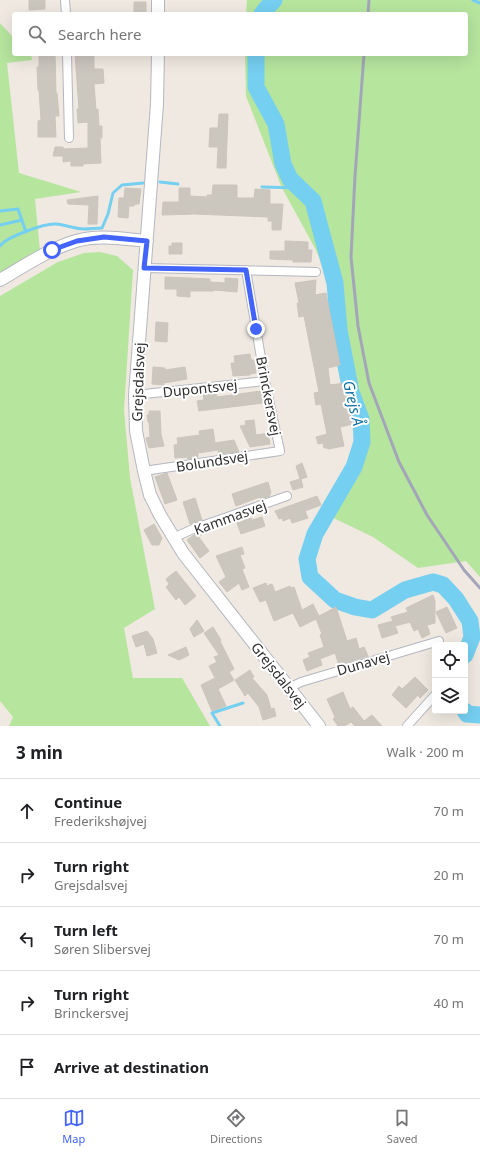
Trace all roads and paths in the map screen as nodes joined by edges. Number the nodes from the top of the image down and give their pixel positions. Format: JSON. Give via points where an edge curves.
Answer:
{"nodes":[{"id":1,"x":65,"y":0,"type":"edge"},
{"id":2,"x":158,"y":0,"type":"edge"},
{"id":3,"x":66,"y":12,"type":"edge"},
{"id":4,"x":158,"y":12,"type":"edge"},
{"id":5,"x":67,"y":56,"type":"edge"},
{"id":6,"x":158,"y":56,"type":"edge"},
{"id":7,"x":69,"y":138,"type":"dead end"},
{"id":8,"x":147,"y":241,"type":"junction"},
{"id":9,"x":144,"y":268,"type":"junction"},
{"id":10,"x":246,"y":270,"type":"junction"},
{"id":11,"x":316,"y":272,"type":"dead end"},
{"id":12,"x":0,"y":280,"type":"edge"},
{"id":13,"x":265,"y":381,"type":"junction"},
{"id":14,"x":135,"y":395,"type":"junction"},
{"id":15,"x":280,"y":451,"type":"joint"},
{"id":16,"x":144,"y":471,"type":"junction"},
{"id":17,"x":287,"y":496,"type":"dead end"},
{"id":18,"x":173,"y":538,"type":"junction"},
{"id":19,"x":439,"y":641,"type":"dead end"},
{"id":20,"x":289,"y":688,"type":"junction"},
{"id":21,"x":432,"y":698,"type":"edge"},
{"id":22,"x":319,"y":726,"type":"edge"},
{"id":23,"x":407,"y":726,"type":"edge"}],
"edges":[{"from":1,"to":3,"type":"street"},
{"from":2,"to":4,"type":"street"},
{"from":5,"to":7,"type":"street"},
{"from":6,"to":8,"type":"street","name":"Grejsdalsvej"},
{"from":8,"to":9,"type":"street","name":"Grejsdalsvej"},
{"from":8,"to":12,"type":"street","via":[[104,237],[77,241],[52,250]]},
{"from":9,"to":10,"type":"street"},
{"from":9,"to":14,"type":"street","name":"Grejsdalsvej"},
{"from":10,"to":11,"type":"street"},
{"from":10,"to":13,"type":"street","name":"Brinckersvej"},
{"from":13,"to":14,"type":"street","name":"Dupontsvej"},
{"from":13,"to":15,"type":"street","name":"Brinckersvej"},
{"from":14,"to":16,"type":"street","name":"Grejsdalsvej","via":[[136,431]]},
{"from":15,"to":16,"type":"street","name":"Bolundsvej"},
{"from":16,"to":18,"type":"street","name":"Grejsdalsvej","via":[[150,495]]},
{"from":17,"to":18,"type":"street","name":"Kammasvej"},
{"from":18,"to":20,"type":"street","name":"Grejsdalsvej"},
{"from":19,"to":20,"type":"street","name":"Dunavej","via":[[301,682]]},
{"from":20,"to":22,"type":"street","name":"Grejsdalsvej"},
{"from":21,"to":23,"type":"street"}]}
